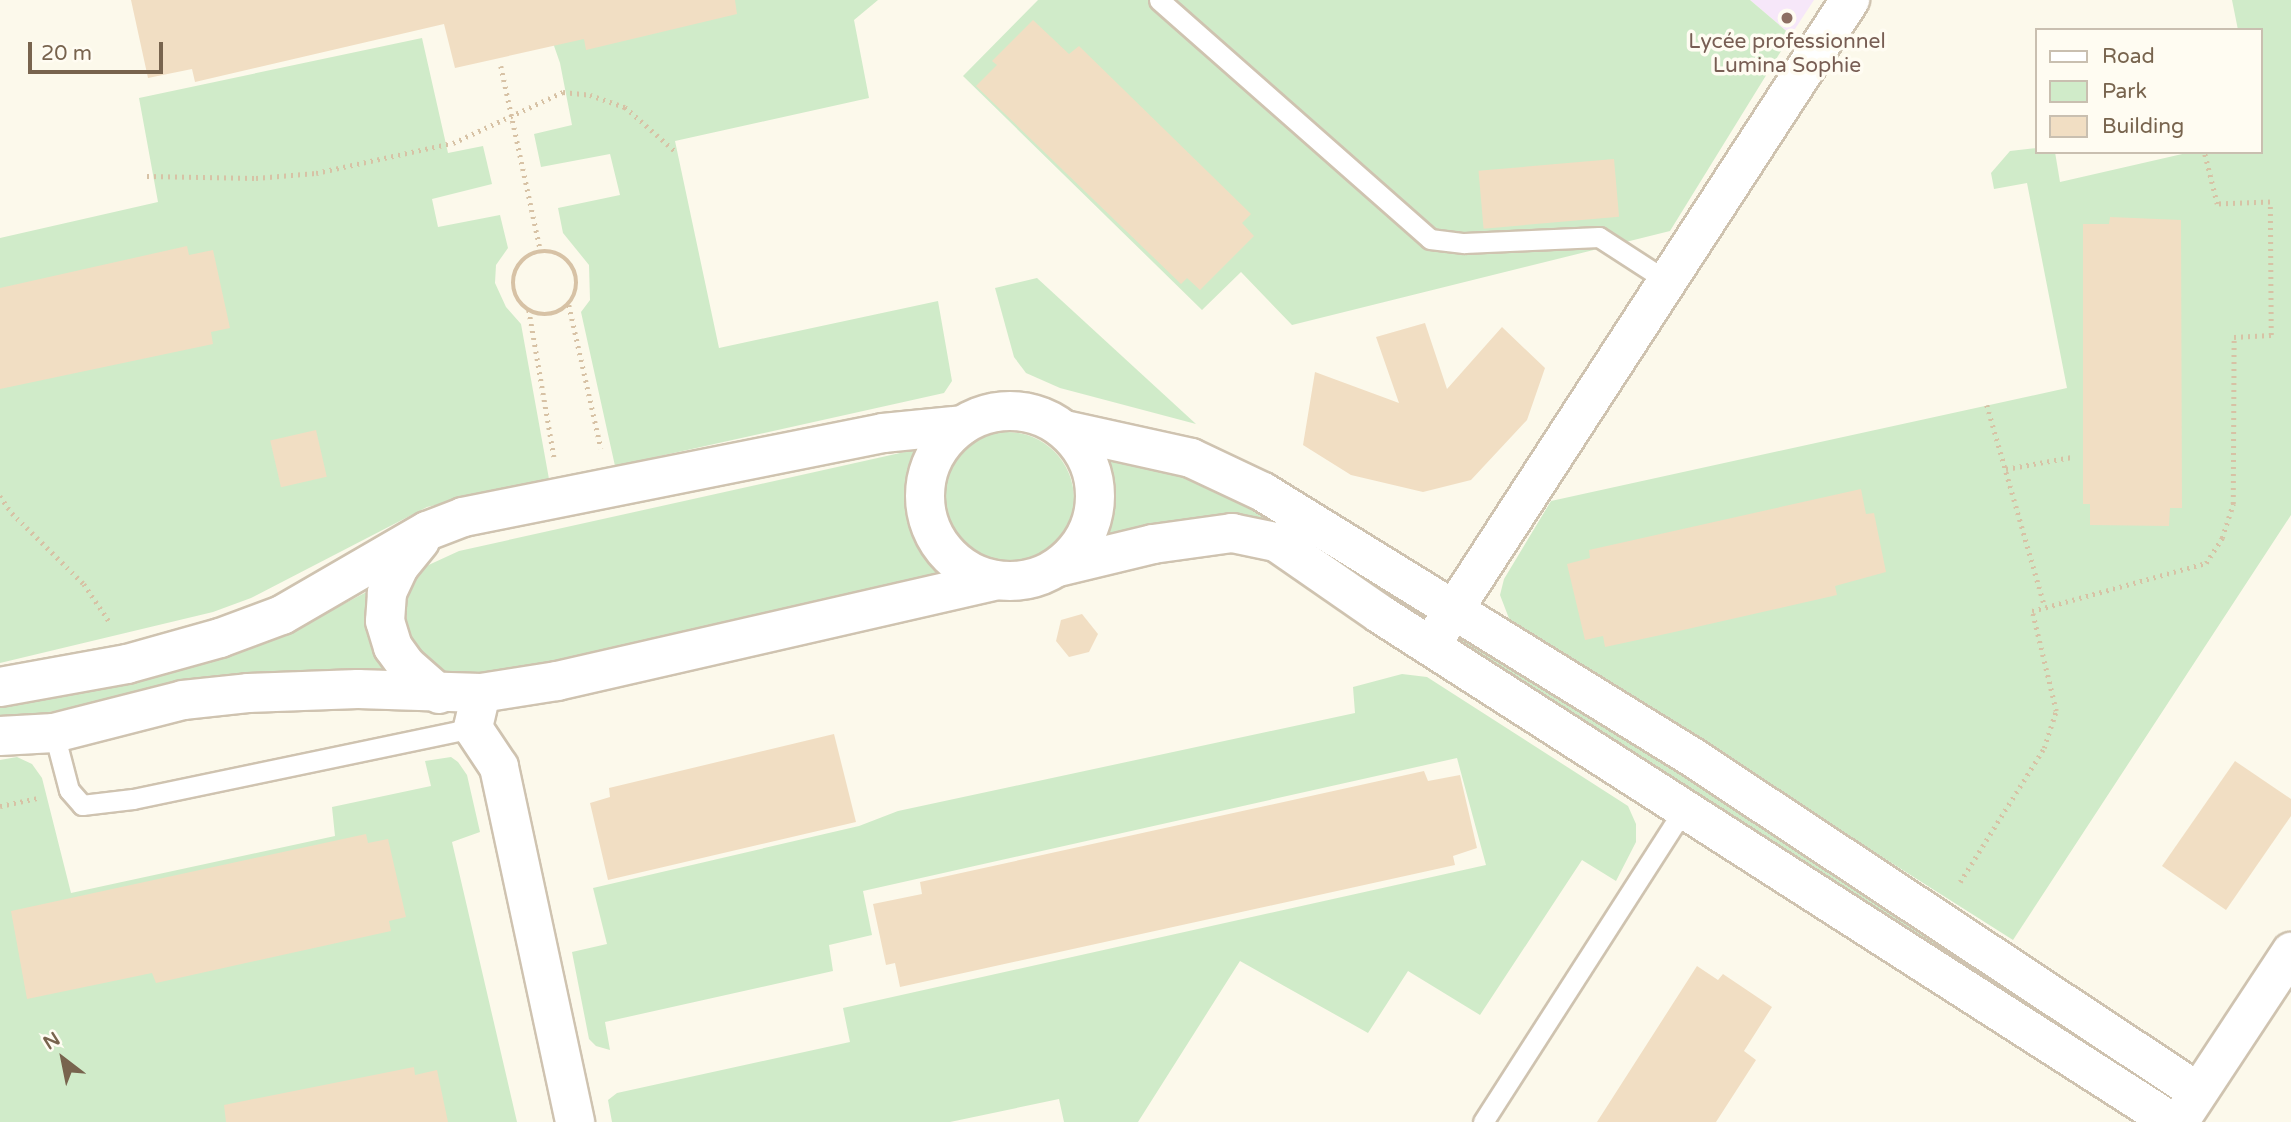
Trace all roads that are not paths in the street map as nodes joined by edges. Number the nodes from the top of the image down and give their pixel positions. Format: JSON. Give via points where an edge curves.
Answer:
{"nodes":[{"id":1,"x":1159,"y":0,"type":"edge"},
{"id":2,"x":1850,"y":0,"type":"edge"},
{"id":3,"x":1667,"y":281,"type":"junction"},
{"id":4,"x":964,"y":425,"type":"junction"},
{"id":5,"x":1065,"y":430,"type":"junction"},
{"id":6,"x":427,"y":531,"type":"junction"},
{"id":7,"x":1058,"y":567,"type":"junction"},
{"id":8,"x":994,"y":581,"type":"junction"},
{"id":9,"x":1453,"y":611,"type":"junction"},
{"id":10,"x":1431,"y":644,"type":"junction"},
{"id":11,"x":0,"y":687,"type":"edge"},
{"id":12,"x":439,"y":694,"type":"junction"},
{"id":13,"x":477,"y":711,"type":"junction"},
{"id":14,"x":54,"y":733,"type":"junction"},
{"id":15,"x":0,"y":736,"type":"edge"},
{"id":16,"x":1683,"y":810,"type":"junction"},
{"id":17,"x":2291,"y":952,"type":"edge"},
{"id":18,"x":2189,"y":1107,"type":"edge"},
{"id":19,"x":575,"y":1122,"type":"edge"},
{"id":20,"x":1483,"y":1122,"type":"edge"},
{"id":21,"x":2172,"y":1122,"type":"edge"}],
"edges":[{"from":1,"to":3,"type":"lane","via":[[1430,239],[1464,243],[1599,237]]},
{"from":2,"to":3,"type":"street"},
{"from":3,"to":9,"type":"street"},
{"from":4,"to":5,"type":"street","via":[[983,415],[1010,411],[1037,415]]},
{"from":4,"to":6,"type":"street","via":[[883,433],[562,495],[463,517]]},
{"from":4,"to":8,"type":"street","via":[[942,444],[929,470],[924,499],[930,528],[945,553],[967,570]]},
{"from":5,"to":7,"type":"street","via":[[1083,450],[1093,474],[1096,501],[1091,527]]},
{"from":5,"to":9,"type":"street","via":[[1191,458],[1263,492]]},
{"from":6,"to":11,"type":"street","via":[[282,615],[127,664]]},
{"from":6,"to":12,"type":"street","via":[[387,593],[386,621],[393,647],[406,665]]},
{"from":7,"to":8,"type":"street","via":[[1016,582]]},
{"from":7,"to":10,"type":"street","via":[[1153,544],[1232,533],[1254,537],[1276,542]]},
{"from":8,"to":13,"type":"street"},
{"from":9,"to":10,"type":"street"},
{"from":9,"to":18,"type":"street","via":[[1692,757],[1936,919]]},
{"from":10,"to":16,"type":"street"},
{"from":12,"to":13,"type":"street"},
{"from":12,"to":14,"type":"street","via":[[358,690],[196,698]]},
{"from":13,"to":14,"type":"lane","via":[[133,799],[82,805],[69,790]]},
{"from":13,"to":19,"type":"street","via":[[499,767]]},
{"from":14,"to":15,"type":"street"},
{"from":16,"to":20,"type":"lane"},
{"from":16,"to":21,"type":"street"},
{"from":17,"to":18,"type":"street"}]}
